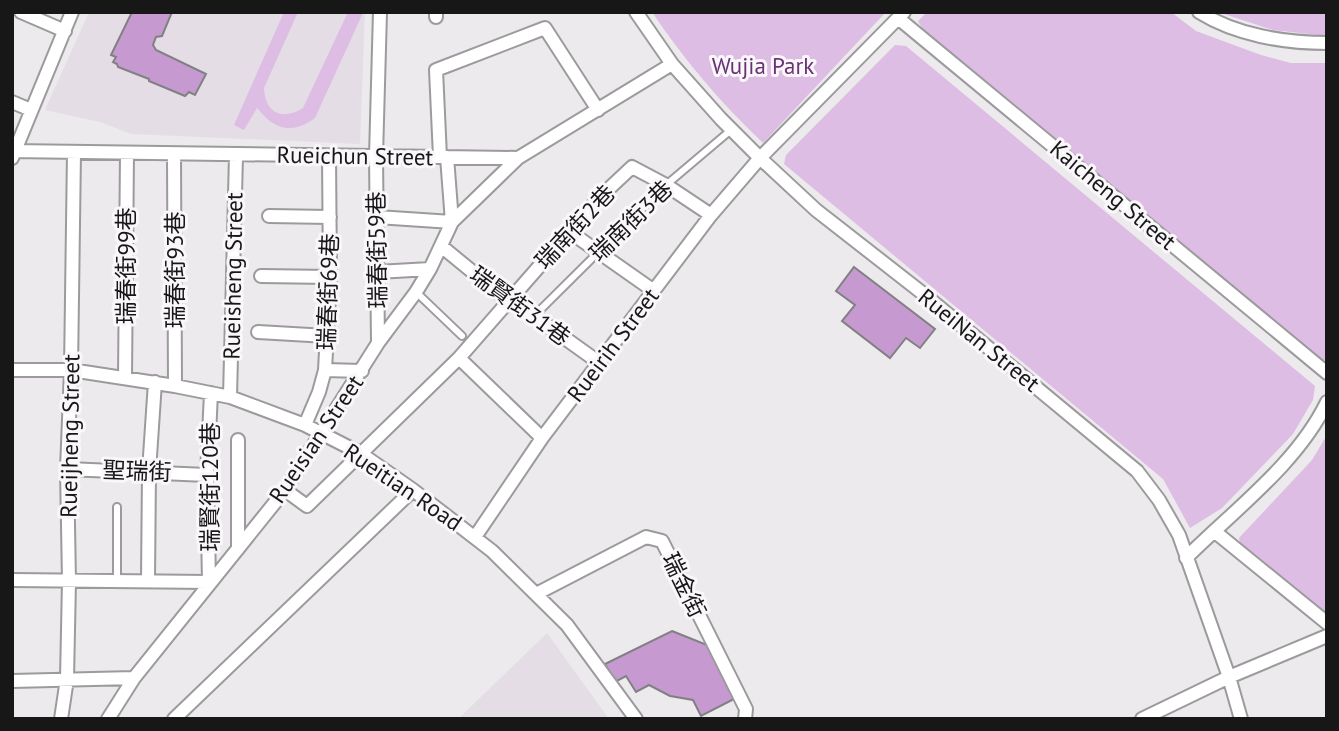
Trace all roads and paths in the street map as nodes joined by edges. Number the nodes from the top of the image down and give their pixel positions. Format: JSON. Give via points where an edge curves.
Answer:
{"nodes":[{"id":1,"x":21,"y":12,"type":"edge"},
{"id":2,"x":72,"y":12,"type":"edge"},
{"id":3,"x":380,"y":12,"type":"edge"},
{"id":4,"x":636,"y":12,"type":"edge"},
{"id":5,"x":1199,"y":12,"type":"edge"},
{"id":6,"x":901,"y":15,"type":"edge"},
{"id":7,"x":65,"y":32,"type":"junction"},
{"id":8,"x":1327,"y":43,"type":"edge"},
{"id":9,"x":672,"y":64,"type":"junction"},
{"id":10,"x":12,"y":102,"type":"edge"},
{"id":11,"x":32,"y":110,"type":"junction"},
{"id":12,"x":598,"y":110,"type":"junction"},
{"id":13,"x":731,"y":130,"type":"junction"},
{"id":14,"x":74,"y":152,"type":"junction"},
{"id":15,"x":13,"y":153,"type":"edge"},
{"id":16,"x":127,"y":153,"type":"junction"},
{"id":17,"x":174,"y":154,"type":"junction"},
{"id":18,"x":236,"y":155,"type":"junction"},
{"id":19,"x":329,"y":156,"type":"junction"},
{"id":20,"x":376,"y":156,"type":"junction"},
{"id":21,"x":444,"y":157,"type":"junction"},
{"id":22,"x":518,"y":158,"type":"junction"},
{"id":23,"x":760,"y":158,"type":"junction"},
{"id":24,"x":666,"y":185,"type":"junction"},
{"id":25,"x":711,"y":215,"type":"junction"},
{"id":26,"x":269,"y":216,"type":"dead end"},
{"id":27,"x":330,"y":217,"type":"junction"},
{"id":28,"x":377,"y":217,"type":"junction"},
{"id":29,"x":452,"y":222,"type":"junction"},
{"id":30,"x":570,"y":232,"type":"junction"},
{"id":31,"x":441,"y":246,"type":"junction"},
{"id":32,"x":598,"y":253,"type":"junction"},
{"id":33,"x":430,"y":270,"type":"junction"},
{"id":34,"x":377,"y":272,"type":"junction"},
{"id":35,"x":261,"y":276,"type":"dead end"},
{"id":36,"x":330,"y":277,"type":"junction"},
{"id":37,"x":654,"y":291,"type":"junction"},
{"id":38,"x":416,"y":292,"type":"junction"},
{"id":39,"x":507,"y":300,"type":"junction"},
{"id":40,"x":534,"y":316,"type":"junction"},
{"id":41,"x":258,"y":332,"type":"dead end"},
{"id":42,"x":327,"y":336,"type":"junction"},
{"id":43,"x":462,"y":336,"type":"dead end"},
{"id":44,"x":378,"y":343,"type":"junction"},
{"id":45,"x":459,"y":358,"type":"junction"},
{"id":46,"x":601,"y":364,"type":"junction"},
{"id":47,"x":12,"y":370,"type":"edge"},
{"id":48,"x":71,"y":370,"type":"junction"},
{"id":49,"x":325,"y":370,"type":"junction"},
{"id":50,"x":362,"y":371,"type":"junction"},
{"id":51,"x":1327,"y":373,"type":"edge"},
{"id":52,"x":125,"y":378,"type":"junction"},
{"id":53,"x":155,"y":382,"type":"junction"},
{"id":54,"x":175,"y":386,"type":"junction"},
{"id":55,"x":211,"y":393,"type":"junction"},
{"id":56,"x":230,"y":397,"type":"junction"},
{"id":57,"x":1327,"y":402,"type":"edge"},
{"id":58,"x":305,"y":425,"type":"junction"},
{"id":59,"x":322,"y":435,"type":"junction"},
{"id":60,"x":542,"y":438,"type":"junction"},
{"id":61,"x":238,"y":440,"type":"dead end"},
{"id":62,"x":360,"y":453,"type":"junction"},
{"id":63,"x":67,"y":469,"type":"junction"},
{"id":64,"x":149,"y":471,"type":"junction"},
{"id":65,"x":207,"y":475,"type":"junction"},
{"id":66,"x":285,"y":489,"type":"junction"},
{"id":67,"x":413,"y":490,"type":"junction"},
{"id":68,"x":117,"y":507,"type":"dead end"},
{"id":69,"x":1213,"y":531,"type":"junction"},
{"id":70,"x":475,"y":537,"type":"junction"},
{"id":71,"x":238,"y":549,"type":"junction"},
{"id":72,"x":1186,"y":558,"type":"junction"},
{"id":73,"x":12,"y":580,"type":"edge"},
{"id":74,"x":148,"y":580,"type":"junction"},
{"id":75,"x":69,"y":581,"type":"junction"},
{"id":76,"x":117,"y":581,"type":"junction"},
{"id":77,"x":209,"y":582,"type":"junction"},
{"id":78,"x":536,"y":594,"type":"junction"},
{"id":79,"x":1327,"y":623,"type":"edge"},
{"id":80,"x":1327,"y":636,"type":"edge"},
{"id":81,"x":1229,"y":677,"type":"junction"},
{"id":82,"x":134,"y":678,"type":"junction"},
{"id":83,"x":67,"y":679,"type":"junction"},
{"id":84,"x":12,"y":681,"type":"edge"},
{"id":85,"x":61,"y":719,"type":"edge"},
{"id":86,"x":108,"y":719,"type":"edge"},
{"id":87,"x":174,"y":719,"type":"edge"},
{"id":88,"x":636,"y":719,"type":"edge"},
{"id":89,"x":745,"y":719,"type":"edge"},
{"id":90,"x":1142,"y":719,"type":"edge"},
{"id":91,"x":1241,"y":719,"type":"edge"}],
"edges":[{"from":1,"to":7,"type":"street"},
{"from":2,"to":7,"type":"street"},
{"from":3,"to":20,"type":"street","name":"瑞春街59巷"},
{"from":4,"to":9,"type":"street","name":"RueiNan Street"},
{"from":5,"to":8,"type":"street","via":[[1248,33]]},
{"from":6,"to":23,"type":"street","name":"Rueirih Street"},
{"from":6,"to":51,"type":"street","name":"Kaicheng Street"},
{"from":7,"to":11,"type":"street"},
{"from":9,"to":12,"type":"street"},
{"from":9,"to":13,"type":"street","name":"RueiNan Street"},
{"from":10,"to":11,"type":"street"},
{"from":11,"to":15,"type":"street"},
{"from":12,"to":21,"type":"street","via":[[545,28],[436,70]]},
{"from":12,"to":22,"type":"street"},
{"from":13,"to":23,"type":"street","name":"RueiNan Street"},
{"from":13,"to":24,"type":"lane","name":"瑞南街3巷"},
{"from":14,"to":15,"type":"street","name":"Rueichun Street"},
{"from":14,"to":16,"type":"street","name":"Rueichun Street"},
{"from":14,"to":48,"type":"street","name":"Rueijheng Street"},
{"from":16,"to":17,"type":"street","name":"Rueichun Street"},
{"from":16,"to":52,"type":"street","name":"瑞春街99巷"},
{"from":17,"to":18,"type":"street","name":"Rueichun Street"},
{"from":17,"to":54,"type":"street","name":"瑞春街93巷"},
{"from":18,"to":19,"type":"street","name":"Rueichun Street"},
{"from":18,"to":56,"type":"street","name":"Rueisheng Street"},
{"from":19,"to":20,"type":"street","name":"Rueichun Street"},
{"from":19,"to":27,"type":"street","name":"瑞春街69巷"},
{"from":20,"to":21,"type":"street","name":"Rueichun Street"},
{"from":20,"to":28,"type":"street","name":"瑞春街59巷"},
{"from":21,"to":22,"type":"street","name":"Rueichun Street"},
{"from":21,"to":29,"type":"street"},
{"from":22,"to":29,"type":"street","name":"Rueisian Street"},
{"from":23,"to":25,"type":"street","name":"Rueirih Street"},
{"from":23,"to":72,"type":"street","name":"RueiNan Street","via":[[816,210],[1137,471],[1160,500]]},
{"from":24,"to":25,"type":"street","name":"瑞南街2巷"},
{"from":24,"to":30,"type":"street","name":"瑞南街2巷","via":[[632,167]]},
{"from":24,"to":32,"type":"lane","name":"瑞南街3巷"},
{"from":25,"to":37,"type":"street","name":"Rueirih Street"},
{"from":26,"to":27,"type":"street"},
{"from":27,"to":36,"type":"street","name":"瑞春街69巷"},
{"from":28,"to":29,"type":"street"},
{"from":28,"to":34,"type":"street","name":"瑞春街59巷"},
{"from":29,"to":31,"type":"street","name":"Rueisian Street"},
{"from":30,"to":32,"type":"street"},
{"from":30,"to":39,"type":"street","name":"瑞南街2巷"},
{"from":31,"to":33,"type":"street","name":"Rueisian Street"},
{"from":31,"to":39,"type":"street","name":"瑞賢街31巷"},
{"from":32,"to":37,"type":"street"},
{"from":32,"to":40,"type":"lane","name":"瑞南街3巷"},
{"from":33,"to":34,"type":"street"},
{"from":33,"to":38,"type":"street","name":"Rueisian Street"},
{"from":34,"to":44,"type":"street","name":"瑞春街59巷"},
{"from":35,"to":36,"type":"street"},
{"from":36,"to":42,"type":"street","name":"瑞春街69巷"},
{"from":37,"to":46,"type":"street","name":"Rueirih Street"},
{"from":38,"to":43,"type":"lane"},
{"from":38,"to":44,"type":"street","name":"Rueisian Street"},
{"from":39,"to":40,"type":"street","name":"瑞賢街31巷"},
{"from":39,"to":45,"type":"street","name":"瑞南街2巷"},
{"from":40,"to":46,"type":"street","name":"瑞賢街31巷"},
{"from":41,"to":42,"type":"street"},
{"from":42,"to":49,"type":"street","name":"瑞春街69巷"},
{"from":44,"to":50,"type":"street","name":"Rueisian Street"},
{"from":45,"to":60,"type":"street"},
{"from":45,"to":62,"type":"street","name":"瑞南街2巷"},
{"from":46,"to":60,"type":"street","name":"Rueirih Street"},
{"from":47,"to":48,"type":"street","name":"Rueitian Road"},
{"from":48,"to":52,"type":"street","name":"Rueitian Road"},
{"from":48,"to":63,"type":"street","name":"Rueijheng Street"},
{"from":49,"to":50,"type":"street"},
{"from":49,"to":58,"type":"street","name":"瑞春街69巷"},
{"from":50,"to":59,"type":"street","name":"Rueisian Street"},
{"from":52,"to":53,"type":"street","name":"Rueitian Road"},
{"from":53,"to":54,"type":"street","name":"Rueitian Road"},
{"from":53,"to":64,"type":"street"},
{"from":54,"to":55,"type":"street","name":"Rueitian Road"},
{"from":55,"to":56,"type":"street","name":"Rueitian Road"},
{"from":55,"to":65,"type":"street","name":"瑞賢街120巷"},
{"from":56,"to":58,"type":"street","name":"Rueitian Road"},
{"from":57,"to":69,"type":"street","via":[[1297,451]]},
{"from":58,"to":59,"type":"street","name":"Rueitian Road"},
{"from":59,"to":62,"type":"street","name":"Rueitian Road"},
{"from":59,"to":66,"type":"street","name":"Rueisian Street"},
{"from":60,"to":70,"type":"street","name":"Rueirih Street"},
{"from":61,"to":71,"type":"street"},
{"from":62,"to":66,"type":"street","name":"瑞南街2巷","via":[[307,506]]},
{"from":62,"to":67,"type":"street","name":"Rueitian Road"},
{"from":63,"to":64,"type":"street","name":"聖瑞街"},
{"from":63,"to":75,"type":"street","name":"Rueijheng Street"},
{"from":64,"to":65,"type":"street","name":"聖瑞街"},
{"from":64,"to":74,"type":"street"},
{"from":65,"to":77,"type":"street","name":"瑞賢街120巷"},
{"from":66,"to":71,"type":"street","name":"Rueisian Street"},
{"from":67,"to":70,"type":"street","name":"Rueitian Road"},
{"from":67,"to":87,"type":"street"},
{"from":68,"to":76,"type":"lane"},
{"from":69,"to":72,"type":"street"},
{"from":69,"to":79,"type":"street"},
{"from":70,"to":78,"type":"street","name":"Rueitian Road"},
{"from":71,"to":77,"type":"street","name":"Rueisian Street"},
{"from":72,"to":81,"type":"street","name":"RueiNan Street"},
{"from":73,"to":75,"type":"street"},
{"from":74,"to":76,"type":"street"},
{"from":74,"to":77,"type":"street"},
{"from":75,"to":76,"type":"street"},
{"from":75,"to":83,"type":"street","name":"Rueijheng Street"},
{"from":77,"to":82,"type":"street","name":"Rueisian Street"},
{"from":78,"to":88,"type":"street","name":"Rueitian Road","via":[[567,625]]},
{"from":78,"to":89,"type":"street","name":"瑞金街","via":[[646,537],[662,541],[746,709]]},
{"from":80,"to":81,"type":"street"},
{"from":81,"to":90,"type":"street"},
{"from":81,"to":91,"type":"street","name":"RueiNan Street"},
{"from":82,"to":83,"type":"street"},
{"from":82,"to":86,"type":"street","name":"Rueisian Street"},
{"from":83,"to":84,"type":"street"},
{"from":83,"to":85,"type":"street","name":"Rueijheng Street"}]}
